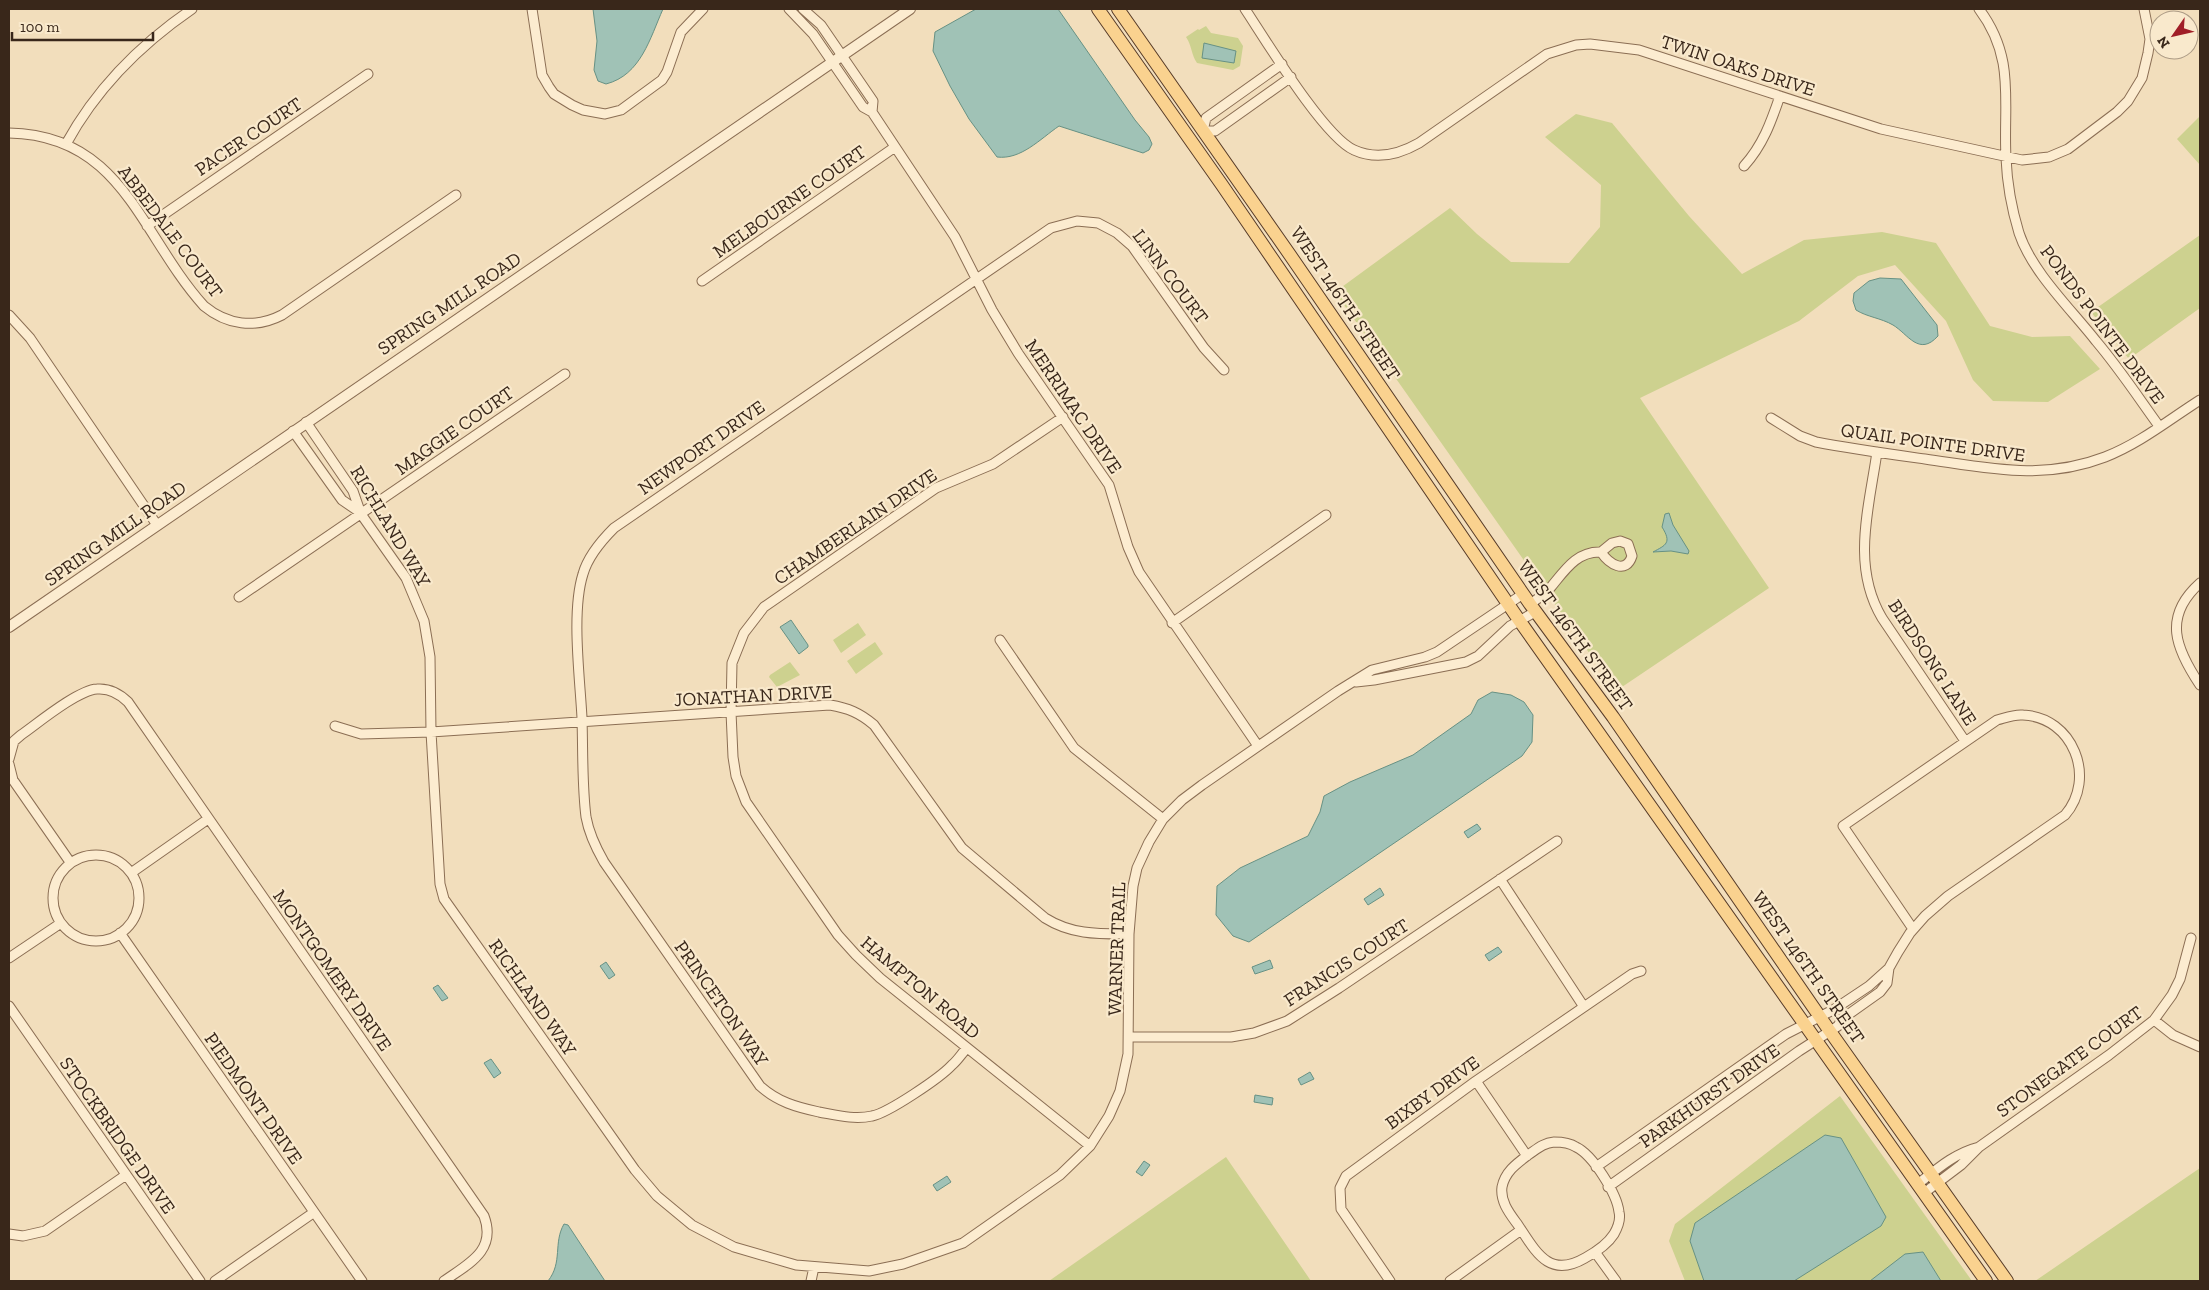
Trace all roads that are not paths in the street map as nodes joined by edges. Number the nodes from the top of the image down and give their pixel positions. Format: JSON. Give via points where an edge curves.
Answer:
{"nodes":[{"id":1,"x":192,"y":9,"type":"edge"},
{"id":2,"x":532,"y":9,"type":"edge"},
{"id":3,"x":703,"y":9,"type":"edge"},
{"id":4,"x":789,"y":9,"type":"edge"},
{"id":5,"x":803,"y":9,"type":"edge"},
{"id":6,"x":910,"y":9,"type":"edge"},
{"id":7,"x":1098,"y":9,"type":"edge"},
{"id":8,"x":1118,"y":9,"type":"edge"},
{"id":9,"x":1244,"y":9,"type":"edge"},
{"id":10,"x":1979,"y":9,"type":"edge"},
{"id":11,"x":2144,"y":9,"type":"edge"},
{"id":12,"x":842,"y":55,"type":"junction"},
{"id":13,"x":832,"y":62,"type":"junction"},
{"id":14,"x":1286,"y":71,"type":"junction"},
{"id":15,"x":368,"y":74,"type":"dead end"},
{"id":16,"x":1780,"y":96,"type":"junction"},
{"id":17,"x":872,"y":112,"type":"junction"},
{"id":18,"x":1203,"y":131,"type":"junction"},
{"id":19,"x":9,"y":133,"type":"edge"},
{"id":20,"x":1190,"y":140,"type":"junction"},
{"id":21,"x":66,"y":144,"type":"junction"},
{"id":22,"x":895,"y":147,"type":"junction"},
{"id":23,"x":2006,"y":158,"type":"junction"},
{"id":24,"x":1744,"y":166,"type":"dead end"},
{"id":25,"x":456,"y":195,"type":"dead end"},
{"id":26,"x":147,"y":226,"type":"junction"},
{"id":27,"x":976,"y":278,"type":"junction"},
{"id":28,"x":702,"y":281,"type":"dead end"},
{"id":29,"x":9,"y":315,"type":"edge"},
{"id":30,"x":1332,"y":316,"type":"junction"},
{"id":31,"x":1318,"y":327,"type":"junction"},
{"id":32,"x":1224,"y":370,"type":"dead end"},
{"id":33,"x":565,"y":374,"type":"dead end"},
{"id":34,"x":2200,"y":400,"type":"edge"},
{"id":35,"x":1062,"y":417,"type":"junction"},
{"id":36,"x":1771,"y":418,"type":"dead end"},
{"id":37,"x":306,"y":422,"type":"junction"},
{"id":38,"x":2159,"y":426,"type":"junction"},
{"id":39,"x":293,"y":431,"type":"junction"},
{"id":40,"x":1877,"y":452,"type":"junction"},
{"id":41,"x":361,"y":514,"type":"junction"},
{"id":42,"x":1326,"y":515,"type":"dead end"},
{"id":43,"x":157,"y":525,"type":"junction"},
{"id":44,"x":1602,"y":552,"type":"dead end"},
{"id":45,"x":2200,"y":583,"type":"edge"},
{"id":46,"x":239,"y":597,"type":"dead end"},
{"id":47,"x":1508,"y":603,"type":"junction"},
{"id":48,"x":1529,"y":603,"type":"junction"},
{"id":49,"x":1519,"y":620,"type":"junction"},
{"id":50,"x":1172,"y":622,"type":"junction"},
{"id":51,"x":9,"y":627,"type":"edge"},
{"id":52,"x":1000,"y":640,"type":"dead end"},
{"id":53,"x":1425,"y":657,"type":"junction"},
{"id":54,"x":1428,"y":669,"type":"junction"},
{"id":55,"x":1356,"y":682,"type":"junction"},
{"id":56,"x":2200,"y":685,"type":"edge"},
{"id":57,"x":731,"y":712,"type":"junction"},
{"id":58,"x":582,"y":722,"type":"junction"},
{"id":59,"x":335,"y":726,"type":"dead end"},
{"id":60,"x":431,"y":732,"type":"junction"},
{"id":61,"x":1965,"y":741,"type":"junction"},
{"id":62,"x":1258,"y":746,"type":"junction"},
{"id":63,"x":9,"y":760,"type":"edge"},
{"id":64,"x":9,"y":764,"type":"edge"},
{"id":65,"x":208,"y":819,"type":"junction"},
{"id":66,"x":1163,"y":820,"type":"junction"},
{"id":67,"x":1557,"y":841,"type":"dead end"},
{"id":68,"x":70,"y":862,"type":"junction"},
{"id":69,"x":131,"y":873,"type":"junction"},
{"id":70,"x":1500,"y":880,"type":"junction"},
{"id":71,"x":60,"y":923,"type":"junction"},
{"id":72,"x":1913,"y":929,"type":"junction"},
{"id":73,"x":120,"y":933,"type":"junction"},
{"id":74,"x":1129,"y":934,"type":"junction"},
{"id":75,"x":2191,"y":938,"type":"dead end"},
{"id":76,"x":9,"y":958,"type":"edge"},
{"id":77,"x":1889,"y":968,"type":"junction"},
{"id":78,"x":1641,"y":971,"type":"dead end"},
{"id":79,"x":9,"y":1006,"type":"edge"},
{"id":80,"x":1584,"y":1007,"type":"junction"},
{"id":81,"x":1820,"y":1017,"type":"junction"},
{"id":82,"x":2154,"y":1020,"type":"junction"},
{"id":83,"x":1805,"y":1025,"type":"junction"},
{"id":84,"x":1830,"y":1030,"type":"junction"},
{"id":85,"x":1129,"y":1037,"type":"junction"},
{"id":86,"x":1815,"y":1040,"type":"junction"},
{"id":87,"x":2200,"y":1047,"type":"edge"},
{"id":88,"x":967,"y":1048,"type":"junction"},
{"id":89,"x":1476,"y":1080,"type":"junction"},
{"id":90,"x":1090,"y":1146,"type":"junction"},
{"id":91,"x":1527,"y":1156,"type":"junction"},
{"id":92,"x":1596,"y":1167,"type":"junction"},
{"id":93,"x":126,"y":1175,"type":"junction"},
{"id":94,"x":1935,"y":1178,"type":"junction"},
{"id":95,"x":1608,"y":1187,"type":"junction"},
{"id":96,"x":1921,"y":1188,"type":"junction"},
{"id":97,"x":1028,"y":1196,"type":"joint"},
{"id":98,"x":313,"y":1213,"type":"junction"},
{"id":99,"x":1521,"y":1230,"type":"junction"},
{"id":100,"x":9,"y":1234,"type":"edge"},
{"id":101,"x":1595,"y":1252,"type":"junction"},
{"id":102,"x":814,"y":1267,"type":"junction"},
{"id":103,"x":200,"y":1281,"type":"edge"},
{"id":104,"x":215,"y":1281,"type":"edge"},
{"id":105,"x":362,"y":1281,"type":"edge"},
{"id":106,"x":444,"y":1281,"type":"edge"},
{"id":107,"x":811,"y":1281,"type":"edge"},
{"id":108,"x":1390,"y":1281,"type":"edge"},
{"id":109,"x":1450,"y":1281,"type":"edge"},
{"id":110,"x":1616,"y":1281,"type":"edge"},
{"id":111,"x":1986,"y":1281,"type":"edge"},
{"id":112,"x":2007,"y":1281,"type":"edge"}],
"edges":[{"from":1,"to":21,"type":"street","via":[[122,67]]},
{"from":2,"to":3,"type":"street","via":[[542,75],[549,87],[572,105],[606,114],[621,110],[662,80],[681,32]]},
{"from":4,"to":13,"type":"street","name":"MERRIMAC DRIVE","via":[[807,27]]},
{"from":5,"to":12,"type":"street","name":"MERRIMAC DRIVE","via":[[821,25]]},
{"from":6,"to":12,"type":"street","name":"SPRING MILL ROAD"},
{"from":7,"to":20,"type":"main road","name":"WEST 146TH STREET"},
{"from":8,"to":18,"type":"main road","name":"WEST 146TH STREET"},
{"from":9,"to":14,"type":"street","name":"TWIN OAKS DRIVE"},
{"from":10,"to":23,"type":"street","name":"PONDS POINTE DRIVE","via":[[1995,34],[2004,64]]},
{"from":11,"to":23,"type":"street","name":"TWIN OAKS DRIVE","via":[[2150,39],[2148,53],[2142,78],[2128,101],[2101,126],[2059,154],[2022,160]]},
{"from":12,"to":13,"type":"street","name":"SPRING MILL ROAD"},
{"from":12,"to":17,"type":"street","name":"MERRIMAC DRIVE","via":[[873,101]]},
{"from":13,"to":17,"type":"street","name":"MERRIMAC DRIVE","via":[[864,107]]},
{"from":13,"to":37,"type":"street","name":"SPRING MILL ROAD"},
{"from":14,"to":16,"type":"street","name":"TWIN OAKS DRIVE","via":[[1340,142],[1375,156],[1407,150],[1548,54],[1576,45],[1639,50]]},
{"from":14,"to":18,"type":"street","via":[[1215,131]]},
{"from":14,"to":18,"type":"street","via":[[1206,118]]},
{"from":15,"to":26,"type":"street","name":"PACER COURT"},
{"from":16,"to":23,"type":"street","name":"TWIN OAKS DRIVE","via":[[1881,129]]},
{"from":16,"to":24,"type":"street","via":[[1766,136]]},
{"from":17,"to":22,"type":"street","name":"MERRIMAC DRIVE"},
{"from":18,"to":20,"type":"street"},
{"from":18,"to":30,"type":"main road","name":"WEST 146TH STREET"},
{"from":19,"to":21,"type":"street","name":"ABBEDALE COURT","via":[[38,134]]},
{"from":20,"to":31,"type":"main road","name":"WEST 146TH STREET"},
{"from":21,"to":26,"type":"street","name":"ABBEDALE COURT","via":[[84,153],[109,173]]},
{"from":22,"to":27,"type":"street","name":"MERRIMAC DRIVE","via":[[946,223]]},
{"from":22,"to":28,"type":"street","name":"MELBOURNE COURT"},
{"from":23,"to":38,"type":"street","name":"PONDS POINTE DRIVE","via":[[2015,218],[2029,255],[2135,390]]},
{"from":25,"to":26,"type":"street","name":"ABBEDALE COURT","via":[[282,315],[255,324],[233,322],[204,306]]},
{"from":27,"to":32,"type":"street","name":"LINN COURT","via":[[1051,228],[1077,221],[1102,225],[1118,233],[1132,246],[1204,348]]},
{"from":27,"to":35,"type":"street","name":"MERRIMAC DRIVE","via":[[1018,353]]},
{"from":27,"to":58,"type":"street","name":"NEWPORT DRIVE","via":[[641,509],[602,540],[586,565],[579,593]]},
{"from":29,"to":43,"type":"street","via":[[30,338]]},
{"from":30,"to":31,"type":"main road"},
{"from":30,"to":48,"type":"main road","name":"WEST 146TH STREET"},
{"from":31,"to":47,"type":"main road","name":"WEST 146TH STREET"},
{"from":33,"to":41,"type":"street","name":"MAGGIE COURT"},
{"from":34,"to":38,"type":"street","name":"QUAIL POINTE DRIVE"},
{"from":35,"to":50,"type":"street","name":"MERRIMAC DRIVE","via":[[1108,485],[1133,560]]},
{"from":35,"to":57,"type":"street","name":"CHAMBERLAIN DRIVE","via":[[993,464],[936,488],[764,607],[750,624],[735,654],[731,674]]},
{"from":36,"to":40,"type":"street","name":"QUAIL POINTE DRIVE","via":[[1807,439]]},
{"from":37,"to":39,"type":"street","name":"SPRING MILL ROAD"},
{"from":37,"to":41,"type":"street","name":"RICHLAND WAY","via":[[353,491]]},
{"from":38,"to":40,"type":"street","name":"QUAIL POINTE DRIVE","via":[[2107,456],[2042,472],[2004,471]]},
{"from":39,"to":41,"type":"street","via":[[342,500]]},
{"from":39,"to":43,"type":"street","name":"SPRING MILL ROAD"},
{"from":40,"to":61,"type":"street","name":"BIRDSONG LANE","via":[[1864,540],[1867,580],[1879,613]]},
{"from":41,"to":46,"type":"street","name":"MAGGIE COURT"},
{"from":41,"to":60,"type":"street","name":"RICHLAND WAY","via":[[406,578],[422,614],[430,657]]},
{"from":42,"to":50,"type":"street"},
{"from":43,"to":51,"type":"street","name":"SPRING MILL ROAD"},
{"from":44,"to":48,"type":"street","via":[[1579,557],[1551,588]]},
{"from":45,"to":56,"type":"street","via":[[2183,605],[2177,629],[2179,650]]},
{"from":47,"to":48,"type":"street","name":"WARNER TRAIL"},
{"from":47,"to":49,"type":"main road","name":"WEST 146TH STREET"},
{"from":47,"to":53,"type":"street","name":"WARNER TRAIL"},
{"from":48,"to":49,"type":"street","name":"WARNER TRAIL"},
{"from":48,"to":81,"type":"main road","name":"WEST 146TH STREET"},
{"from":49,"to":54,"type":"street","name":"WARNER TRAIL","via":[[1478,656],[1466,662]]},
{"from":49,"to":83,"type":"main road","name":"WEST 146TH STREET"},
{"from":50,"to":62,"type":"street","name":"MERRIMAC DRIVE"},
{"from":52,"to":66,"type":"street","via":[[1074,748]]},
{"from":53,"to":54,"type":"street"},
{"from":53,"to":55,"type":"street","name":"WARNER TRAIL","via":[[1383,666]]},
{"from":54,"to":55,"type":"street","name":"WARNER TRAIL"},
{"from":55,"to":62,"type":"street","name":"WARNER TRAIL"},
{"from":57,"to":58,"type":"street","name":"JONATHAN DRIVE"},
{"from":57,"to":74,"type":"street","name":"JONATHAN DRIVE","via":[[830,705],[858,713],[880,732],[956,841],[993,876],[1056,925],[1089,934]]},
{"from":57,"to":88,"type":"street","name":"HAMPTON ROAD","via":[[736,776],[746,802],[760,824],[838,935],[856,955]]},
{"from":58,"to":60,"type":"street","name":"JONATHAN DRIVE"},
{"from":58,"to":88,"type":"street","name":"PRINCETON WAY","via":[[586,817],[595,847],[767,1093],[802,1108],[845,1116],[874,1116],[943,1073]]},
{"from":59,"to":60,"type":"street","name":"JONATHAN DRIVE","via":[[360,734]]},
{"from":60,"to":102,"type":"street","name":"RICHLAND WAY","via":[[440,884],[444,899],[635,1170],[675,1213],[716,1238],[734,1247]]},
{"from":61,"to":72,"type":"street","via":[[1843,826]]},
{"from":61,"to":72,"type":"street","via":[[1996,720],[2021,714],[2045,720],[2071,742],[2079,763],[2080,782],[2075,802],[2065,815],[1948,896]]},
{"from":62,"to":66,"type":"street","name":"WARNER TRAIL","via":[[1182,800]]},
{"from":63,"to":65,"type":"street","name":"MONTGOMERY DRIVE","via":[[14,742],[21,735],[74,698],[94,689],[106,690],[128,702]]},
{"from":64,"to":68,"type":"street","via":[[13,780]]},
{"from":65,"to":69,"type":"street"},
{"from":65,"to":106,"type":"street","name":"MONTGOMERY DRIVE","via":[[484,1216],[488,1233],[482,1250],[469,1264]]},
{"from":66,"to":74,"type":"street","name":"WARNER TRAIL","via":[[1137,868]]},
{"from":67,"to":70,"type":"street","name":"FRANCIS COURT"},
{"from":68,"to":69,"type":"street","via":[[88,855],[108,856]]},
{"from":68,"to":71,"type":"street","via":[[59,876],[54,892],[55,912]]},
{"from":69,"to":73,"type":"street","via":[[138,891],[137,908],[128,926]]},
{"from":70,"to":80,"type":"street"},
{"from":70,"to":85,"type":"street","name":"FRANCIS COURT","via":[[1309,1008],[1271,1028],[1231,1037]]},
{"from":71,"to":73,"type":"street","via":[[83,939],[105,940]]},
{"from":71,"to":76,"type":"street"},
{"from":72,"to":77,"type":"street"},
{"from":73,"to":98,"type":"street","name":"PIEDMONT DRIVE"},
{"from":74,"to":85,"type":"street","name":"WARNER TRAIL"},
{"from":75,"to":82,"type":"street","name":"STONEGATE COURT","via":[[2180,979]]},
{"from":77,"to":81,"type":"street","name":"PARKHURST DRIVE","via":[[1869,986]]},
{"from":77,"to":84,"type":"street","name":"PARKHURST DRIVE","via":[[1887,982],[1880,992]]},
{"from":78,"to":80,"type":"street","name":"BIXBY DRIVE"},
{"from":79,"to":93,"type":"street","name":"STOCKBRIDGE DRIVE"},
{"from":80,"to":89,"type":"street","name":"BIXBY DRIVE"},
{"from":81,"to":83,"type":"street","name":"PARKHURST DRIVE"},
{"from":81,"to":84,"type":"main road","name":"WEST 146TH STREET"},
{"from":82,"to":87,"type":"street","via":[[2173,1035]]},
{"from":82,"to":94,"type":"street","name":"STONEGATE COURT","via":[[1979,1147],[1969,1158]]},
{"from":83,"to":86,"type":"main road","name":"WEST 146TH STREET"},
{"from":83,"to":92,"type":"street","name":"PARKHURST DRIVE","via":[[1786,1034]]},
{"from":84,"to":86,"type":"street","name":"PARKHURST DRIVE"},
{"from":84,"to":94,"type":"main road","name":"WEST 146TH STREET"},
{"from":85,"to":90,"type":"street","name":"WARNER TRAIL","via":[[1120,1091]]},
{"from":86,"to":95,"type":"street","name":"PARKHURST DRIVE"},
{"from":86,"to":96,"type":"main road","name":"WEST 146TH STREET"},
{"from":88,"to":90,"type":"street","name":"HAMPTON ROAD"},
{"from":89,"to":91,"type":"street"},
{"from":89,"to":108,"type":"street","name":"BIXBY DRIVE","via":[[1354,1168],[1343,1180],[1339,1196],[1341,1209]]},
{"from":90,"to":97,"type":"street","name":"WARNER TRAIL","via":[[1060,1175]]},
{"from":91,"to":92,"type":"street","via":[[1545,1143],[1562,1142],[1577,1147]]},
{"from":91,"to":99,"type":"street","via":[[1513,1166],[1502,1189],[1504,1205]]},
{"from":92,"to":95,"type":"street"},
{"from":93,"to":100,"type":"street","via":[[45,1231],[23,1236]]},
{"from":93,"to":103,"type":"street","name":"STOCKBRIDGE DRIVE"},
{"from":94,"to":96,"type":"street","name":"STONEGATE COURT"},
{"from":94,"to":112,"type":"main road","name":"WEST 146TH STREET"},
{"from":95,"to":101,"type":"street","via":[[1617,1202],[1619,1226]]},
{"from":96,"to":111,"type":"main road","name":"WEST 146TH STREET"},
{"from":97,"to":102,"type":"street","name":"RICHLAND WAY","via":[[963,1243],[903,1264],[869,1271]]},
{"from":98,"to":104,"type":"street"},
{"from":98,"to":105,"type":"street","name":"PIEDMONT DRIVE"},
{"from":99,"to":101,"type":"street","via":[[1537,1253],[1555,1265],[1572,1265]]},
{"from":99,"to":109,"type":"street"},
{"from":101,"to":110,"type":"street"},
{"from":102,"to":107,"type":"street"}]}
